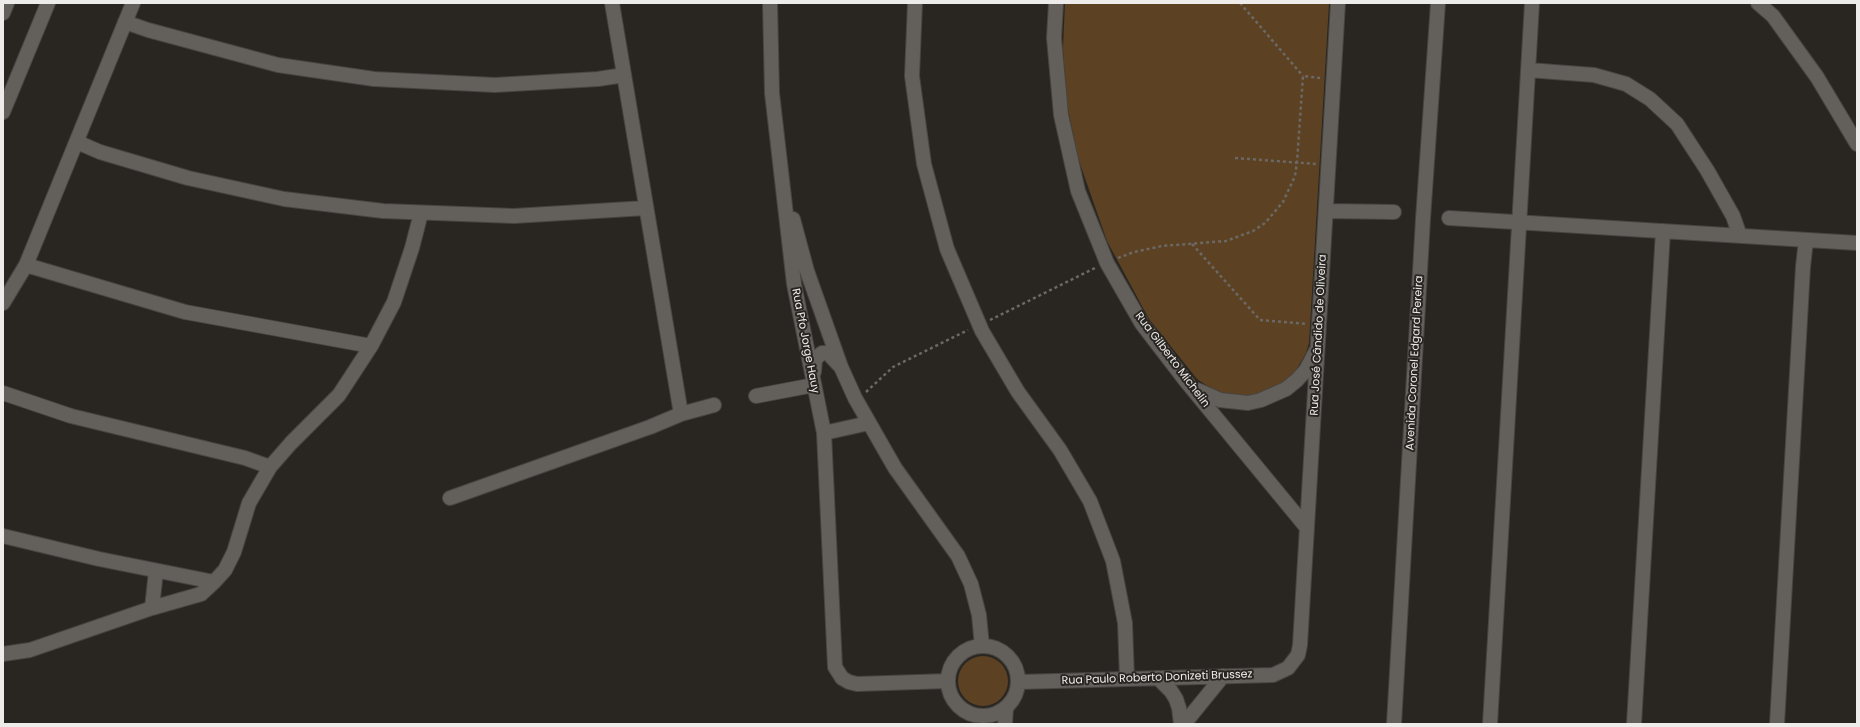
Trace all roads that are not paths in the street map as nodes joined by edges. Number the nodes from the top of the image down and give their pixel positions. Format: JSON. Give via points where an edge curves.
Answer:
{"nodes":[{"id":1,"x":6,"y":3,"type":"edge"},
{"id":2,"x":48,"y":3,"type":"edge"},
{"id":3,"x":133,"y":3,"type":"edge"},
{"id":4,"x":612,"y":3,"type":"edge"},
{"id":5,"x":770,"y":3,"type":"edge"},
{"id":6,"x":915,"y":3,"type":"edge"},
{"id":7,"x":1056,"y":3,"type":"edge"},
{"id":8,"x":1338,"y":3,"type":"edge"},
{"id":9,"x":1438,"y":3,"type":"edge"},
{"id":10,"x":1532,"y":3,"type":"edge"},
{"id":11,"x":1758,"y":3,"type":"edge"},
{"id":12,"x":3,"y":13,"type":"edge"},
{"id":13,"x":125,"y":22,"type":"junction"},
{"id":14,"x":1528,"y":70,"type":"junction"},
{"id":15,"x":624,"y":75,"type":"junction"},
{"id":16,"x":3,"y":112,"type":"edge"},
{"id":17,"x":77,"y":142,"type":"junction"},
{"id":18,"x":1857,"y":144,"type":"edge"},
{"id":19,"x":780,"y":173,"type":"junction"},
{"id":20,"x":646,"y":208,"type":"junction"},
{"id":21,"x":1326,"y":211,"type":"junction"},
{"id":22,"x":1394,"y":212,"type":"dead end"},
{"id":23,"x":421,"y":213,"type":"junction"},
{"id":24,"x":1449,"y":218,"type":"dead end"},
{"id":25,"x":1518,"y":223,"type":"junction"},
{"id":26,"x":1663,"y":231,"type":"junction"},
{"id":27,"x":1740,"y":236,"type":"junction"},
{"id":28,"x":1806,"y":240,"type":"junction"},
{"id":29,"x":1857,"y":243,"type":"edge"},
{"id":30,"x":26,"y":265,"type":"junction"},
{"id":31,"x":3,"y":303,"type":"edge"},
{"id":32,"x":1318,"y":345,"type":"junction"},
{"id":33,"x":370,"y":346,"type":"junction"},
{"id":34,"x":841,"y":367,"type":"junction"},
{"id":35,"x":1185,"y":380,"type":"junction"},
{"id":36,"x":814,"y":385,"type":"junction"},
{"id":37,"x":3,"y":393,"type":"edge"},
{"id":38,"x":756,"y":396,"type":"dead end"},
{"id":39,"x":714,"y":405,"type":"dead end"},
{"id":40,"x":681,"y":414,"type":"junction"},
{"id":41,"x":869,"y":423,"type":"junction"},
{"id":42,"x":824,"y":434,"type":"junction"},
{"id":43,"x":270,"y":467,"type":"junction"},
{"id":44,"x":450,"y":498,"type":"dead end"},
{"id":45,"x":1307,"y":528,"type":"junction"},
{"id":46,"x":3,"y":536,"type":"edge"},
{"id":47,"x":156,"y":571,"type":"junction"},
{"id":48,"x":214,"y":582,"type":"junction"},
{"id":49,"x":152,"y":608,"type":"junction"},
{"id":50,"x":982,"y":646,"type":"junction"},
{"id":51,"x":3,"y":654,"type":"edge"},
{"id":52,"x":1292,"y":665,"type":"joint"},
{"id":53,"x":1223,"y":676,"type":"junction"},
{"id":54,"x":1158,"y":678,"type":"junction"},
{"id":55,"x":1127,"y":679,"type":"junction"},
{"id":56,"x":948,"y":681,"type":"junction"},
{"id":57,"x":1018,"y":682,"type":"junction"},
{"id":58,"x":1006,"y":708,"type":"junction"},
{"id":59,"x":978,"y":720,"type":"edge"},
{"id":60,"x":1005,"y":724,"type":"edge"},
{"id":61,"x":1183,"y":724,"type":"edge"},
{"id":62,"x":1394,"y":724,"type":"edge"},
{"id":63,"x":1490,"y":724,"type":"edge"},
{"id":64,"x":1634,"y":724,"type":"edge"},
{"id":65,"x":1776,"y":724,"type":"edge"}],
"edges":[{"from":1,"to":12,"type":"street"},
{"from":2,"to":16,"type":"street"},
{"from":3,"to":13,"type":"street"},
{"from":4,"to":15,"type":"street"},
{"from":5,"to":19,"type":"street","name":"Rua Pfo Jorge Hauy","via":[[772,93]]},
{"from":6,"to":55,"type":"street","via":[[912,76],[923,156],[947,249],[982,332],[1018,392],[1060,450],[1090,501],[1113,561],[1125,623]]},
{"from":7,"to":35,"type":"street","name":"Rua Gilberto Michelin","via":[[1054,38],[1060,115],[1078,190],[1107,262],[1142,324]]},
{"from":8,"to":21,"type":"street","name":"Rua José Cândido de Oliveira"},
{"from":9,"to":62,"type":"street","name":"Avenida Coronel Edgard Pereira"},
{"from":10,"to":14,"type":"street"},
{"from":11,"to":18,"type":"street","via":[[1773,16],[1817,77]]},
{"from":13,"to":15,"type":"street","via":[[278,65],[374,79],[495,86]]},
{"from":13,"to":17,"type":"street"},
{"from":14,"to":25,"type":"street"},
{"from":14,"to":27,"type":"street","via":[[1594,75],[1626,84],[1650,99],[1677,124],[1733,216]]},
{"from":15,"to":20,"type":"street"},
{"from":17,"to":23,"type":"street","via":[[100,152],[188,178],[284,199]]},
{"from":17,"to":30,"type":"street"},
{"from":19,"to":34,"type":"street","via":[[807,271]]},
{"from":19,"to":36,"type":"street","name":"Rua Pfo Jorge Hauy","via":[[794,284]]},
{"from":20,"to":23,"type":"street","via":[[514,216]]},
{"from":20,"to":40,"type":"street"},
{"from":21,"to":22,"type":"street"},
{"from":21,"to":32,"type":"street","name":"Rua José Cândido de Oliveira"},
{"from":23,"to":33,"type":"street","via":[[394,302]]},
{"from":24,"to":25,"type":"street"},
{"from":25,"to":26,"type":"street"},
{"from":25,"to":63,"type":"street"},
{"from":26,"to":27,"type":"street"},
{"from":26,"to":64,"type":"street"},
{"from":27,"to":28,"type":"street"},
{"from":28,"to":29,"type":"street"},
{"from":28,"to":65,"type":"street"},
{"from":30,"to":31,"type":"street"},
{"from":30,"to":33,"type":"street","via":[[185,312]]},
{"from":32,"to":35,"type":"street","via":[[1309,364],[1297,380],[1286,389],[1261,400],[1234,403],[1220,400],[1196,389]]},
{"from":32,"to":45,"type":"street","name":"Rua José Cândido de Oliveira"},
{"from":33,"to":43,"type":"street","via":[[339,395]]},
{"from":34,"to":36,"type":"street","via":[[828,353],[819,355],[814,363]]},
{"from":34,"to":41,"type":"street"},
{"from":35,"to":45,"type":"street","name":"Rua Gilberto Michelin"},
{"from":36,"to":38,"type":"street"},
{"from":36,"to":42,"type":"street","name":"Rua Pfo Jorge Hauy"},
{"from":37,"to":43,"type":"street","via":[[71,416],[245,458]]},
{"from":39,"to":40,"type":"street"},
{"from":40,"to":44,"type":"street"},
{"from":41,"to":42,"type":"street"},
{"from":41,"to":50,"type":"street","via":[[895,468],[958,556],[971,584],[979,615]]},
{"from":42,"to":56,"type":"street","name":"Rua Pfo Jorge Hauy","via":[[834,663],[842,678],[857,684]]},
{"from":43,"to":48,"type":"street","via":[[249,503],[234,552],[225,570]]},
{"from":45,"to":52,"type":"street","name":"Rua José Cândido de Oliveira","via":[[1300,645]]},
{"from":46,"to":47,"type":"street"},
{"from":47,"to":48,"type":"street"},
{"from":47,"to":49,"type":"street"},
{"from":48,"to":49,"type":"street","via":[[201,594]]},
{"from":49,"to":51,"type":"street","via":[[30,650]]},
{"from":50,"to":56,"type":"street","via":[[967,650],[954,661]]},
{"from":50,"to":57,"type":"street","via":[[991,646],[1008,656],[1018,672]]},
{"from":52,"to":53,"type":"street","name":"Rua Paulo Roberto Donizeti Brussez","via":[[1273,675]]},
{"from":53,"to":54,"type":"street","name":"Rua Paulo Roberto Donizeti Brussez"},
{"from":53,"to":61,"type":"street"},
{"from":54,"to":55,"type":"street","name":"Rua Paulo Roberto Donizeti Brussez"},
{"from":54,"to":61,"type":"street","via":[[1176,699]]},
{"from":55,"to":57,"type":"street","name":"Rua Paulo Roberto Donizeti Brussez"},
{"from":56,"to":59,"type":"street","via":[[949,690],[960,707]]},
{"from":57,"to":58,"type":"street","via":[[1015,696]]},
{"from":58,"to":59,"type":"street"},
{"from":58,"to":60,"type":"street"}]}
